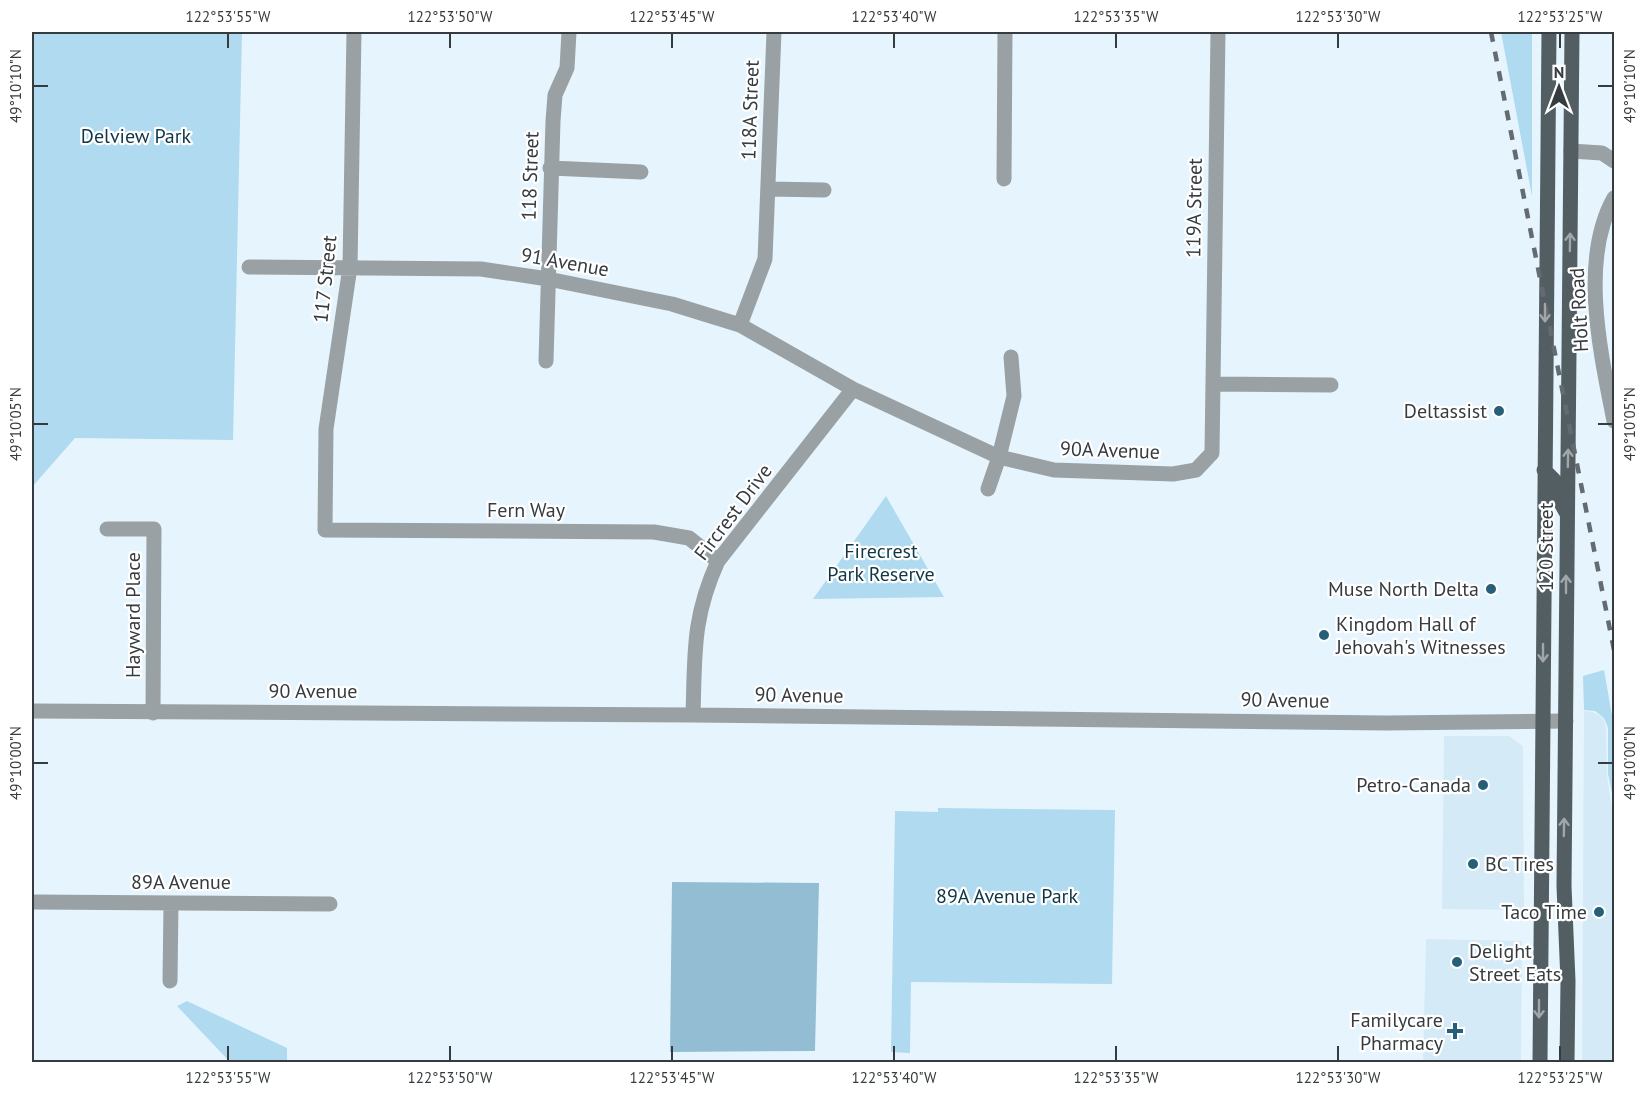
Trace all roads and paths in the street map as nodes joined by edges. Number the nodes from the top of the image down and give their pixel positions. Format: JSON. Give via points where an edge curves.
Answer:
{"nodes":[{"id":1,"x":354,"y":32,"type":"edge"},
{"id":2,"x":569,"y":32,"type":"edge"},
{"id":3,"x":774,"y":32,"type":"edge"},
{"id":4,"x":1005,"y":32,"type":"edge"},
{"id":5,"x":1218,"y":32,"type":"edge"},
{"id":6,"x":1548,"y":32,"type":"edge"},
{"id":7,"x":1572,"y":32,"type":"edge"},
{"id":8,"x":1546,"y":149,"type":"junction"},
{"id":9,"x":1571,"y":151,"type":"junction"},
{"id":10,"x":1614,"y":161,"type":"edge"},
{"id":11,"x":550,"y":168,"type":"junction"},
{"id":12,"x":641,"y":172,"type":"dead end"},
{"id":13,"x":1004,"y":179,"type":"dead end"},
{"id":14,"x":769,"y":189,"type":"junction"},
{"id":15,"x":824,"y":190,"type":"dead end"},
{"id":16,"x":1614,"y":198,"type":"edge"},
{"id":17,"x":249,"y":267,"type":"dead end"},
{"id":18,"x":350,"y":267,"type":"junction"},
{"id":19,"x":548,"y":279,"type":"junction"},
{"id":20,"x":740,"y":325,"type":"junction"},
{"id":21,"x":1011,"y":357,"type":"dead end"},
{"id":22,"x":546,"y":361,"type":"dead end"},
{"id":23,"x":1213,"y":384,"type":"junction"},
{"id":24,"x":1331,"y":385,"type":"dead end"},
{"id":25,"x":853,"y":389,"type":"junction"},
{"id":26,"x":1614,"y":421,"type":"edge"},
{"id":27,"x":1212,"y":453,"type":"joint"},
{"id":28,"x":999,"y":457,"type":"junction"},
{"id":29,"x":1544,"y":470,"type":"junction"},
{"id":30,"x":988,"y":489,"type":"dead end"},
{"id":31,"x":1566,"y":512,"type":"junction"},
{"id":32,"x":106,"y":529,"type":"dead end"},
{"id":33,"x":325,"y":530,"type":"joint"},
{"id":34,"x":718,"y":561,"type":"junction"},
{"id":35,"x":32,"y":711,"type":"edge"},
{"id":36,"x":153,"y":712,"type":"junction"},
{"id":37,"x":693,"y":715,"type":"junction"},
{"id":38,"x":1566,"y":721,"type":"junction"},
{"id":39,"x":1542,"y":722,"type":"junction"},
{"id":40,"x":32,"y":902,"type":"edge"},
{"id":41,"x":171,"y":903,"type":"junction"},
{"id":42,"x":330,"y":904,"type":"dead end"},
{"id":43,"x":170,"y":981,"type":"dead end"},
{"id":44,"x":1540,"y":1062,"type":"edge"},
{"id":45,"x":1567,"y":1062,"type":"edge"}],
"edges":[{"from":1,"to":18,"type":"street","name":"117 Street"},
{"from":2,"to":11,"type":"street","name":"118 Street","via":[[567,68],[555,95]]},
{"from":3,"to":14,"type":"street","name":"118A Street"},
{"from":4,"to":13,"type":"street"},
{"from":5,"to":23,"type":"street","name":"119A Street"},
{"from":6,"to":8,"type":"main road","name":"120 Street"},
{"from":7,"to":9,"type":"main road","name":"120 Street"},
{"from":8,"to":9,"type":"main road"},
{"from":8,"to":29,"type":"main road","name":"120 Street","one_way":true},
{"from":9,"to":10,"type":"street","via":[[1602,153]]},
{"from":31,"to":9,"type":"main road","name":"120 Street","one_way":true},
{"from":11,"to":12,"type":"street"},
{"from":11,"to":19,"type":"street","name":"118 Street"},
{"from":14,"to":15,"type":"street"},
{"from":14,"to":20,"type":"street","name":"118A Street","via":[[765,259]]},
{"from":16,"to":26,"type":"street","name":"Holt Road","via":[[1600,231],[1597,311]]},
{"from":17,"to":18,"type":"street","name":"91 Avenue"},
{"from":18,"to":19,"type":"street","name":"91 Avenue","via":[[481,269]]},
{"from":18,"to":33,"type":"street","name":"117 Street","via":[[326,429]]},
{"from":19,"to":20,"type":"street","name":"91 Avenue","via":[[672,304]]},
{"from":19,"to":22,"type":"street","name":"118 Street"},
{"from":20,"to":25,"type":"street","name":"91 Avenue"},
{"from":21,"to":28,"type":"street","via":[[1014,396]]},
{"from":23,"to":24,"type":"street"},
{"from":23,"to":27,"type":"street","name":"119A Street"},
{"from":25,"to":28,"type":"street","name":"90A Avenue"},
{"from":25,"to":34,"type":"street","name":"Fircrest Drive"},
{"from":27,"to":28,"type":"street","name":"90A Avenue","via":[[1196,470],[1173,474],[1054,470]]},
{"from":28,"to":30,"type":"street"},
{"from":29,"to":31,"type":"main road","via":[[1554,480],[1556,494]]},
{"from":29,"to":39,"type":"main road","name":"120 Street","one_way":true},
{"from":38,"to":31,"type":"main road","name":"120 Street","one_way":true},
{"from":32,"to":36,"type":"street","name":"Hayward Place","via":[[154,529]]},
{"from":33,"to":34,"type":"street","name":"Fern Way","via":[[654,532],[690,538]]},
{"from":34,"to":37,"type":"street","name":"Fircrest Drive","via":[[704,592],[696,627]]},
{"from":35,"to":36,"type":"street","name":"90 Avenue"},
{"from":36,"to":37,"type":"street","name":"90 Avenue"},
{"from":37,"to":39,"type":"street","name":"90 Avenue"},
{"from":38,"to":39,"type":"street","name":"90 Avenue"},
{"from":45,"to":38,"type":"main road","name":"120 Street","one_way":true},
{"from":39,"to":44,"type":"main road","name":"120 Street","one_way":true},
{"from":40,"to":41,"type":"street","name":"89A Avenue"},
{"from":41,"to":42,"type":"street","name":"89A Avenue"},
{"from":41,"to":43,"type":"street"}]}
